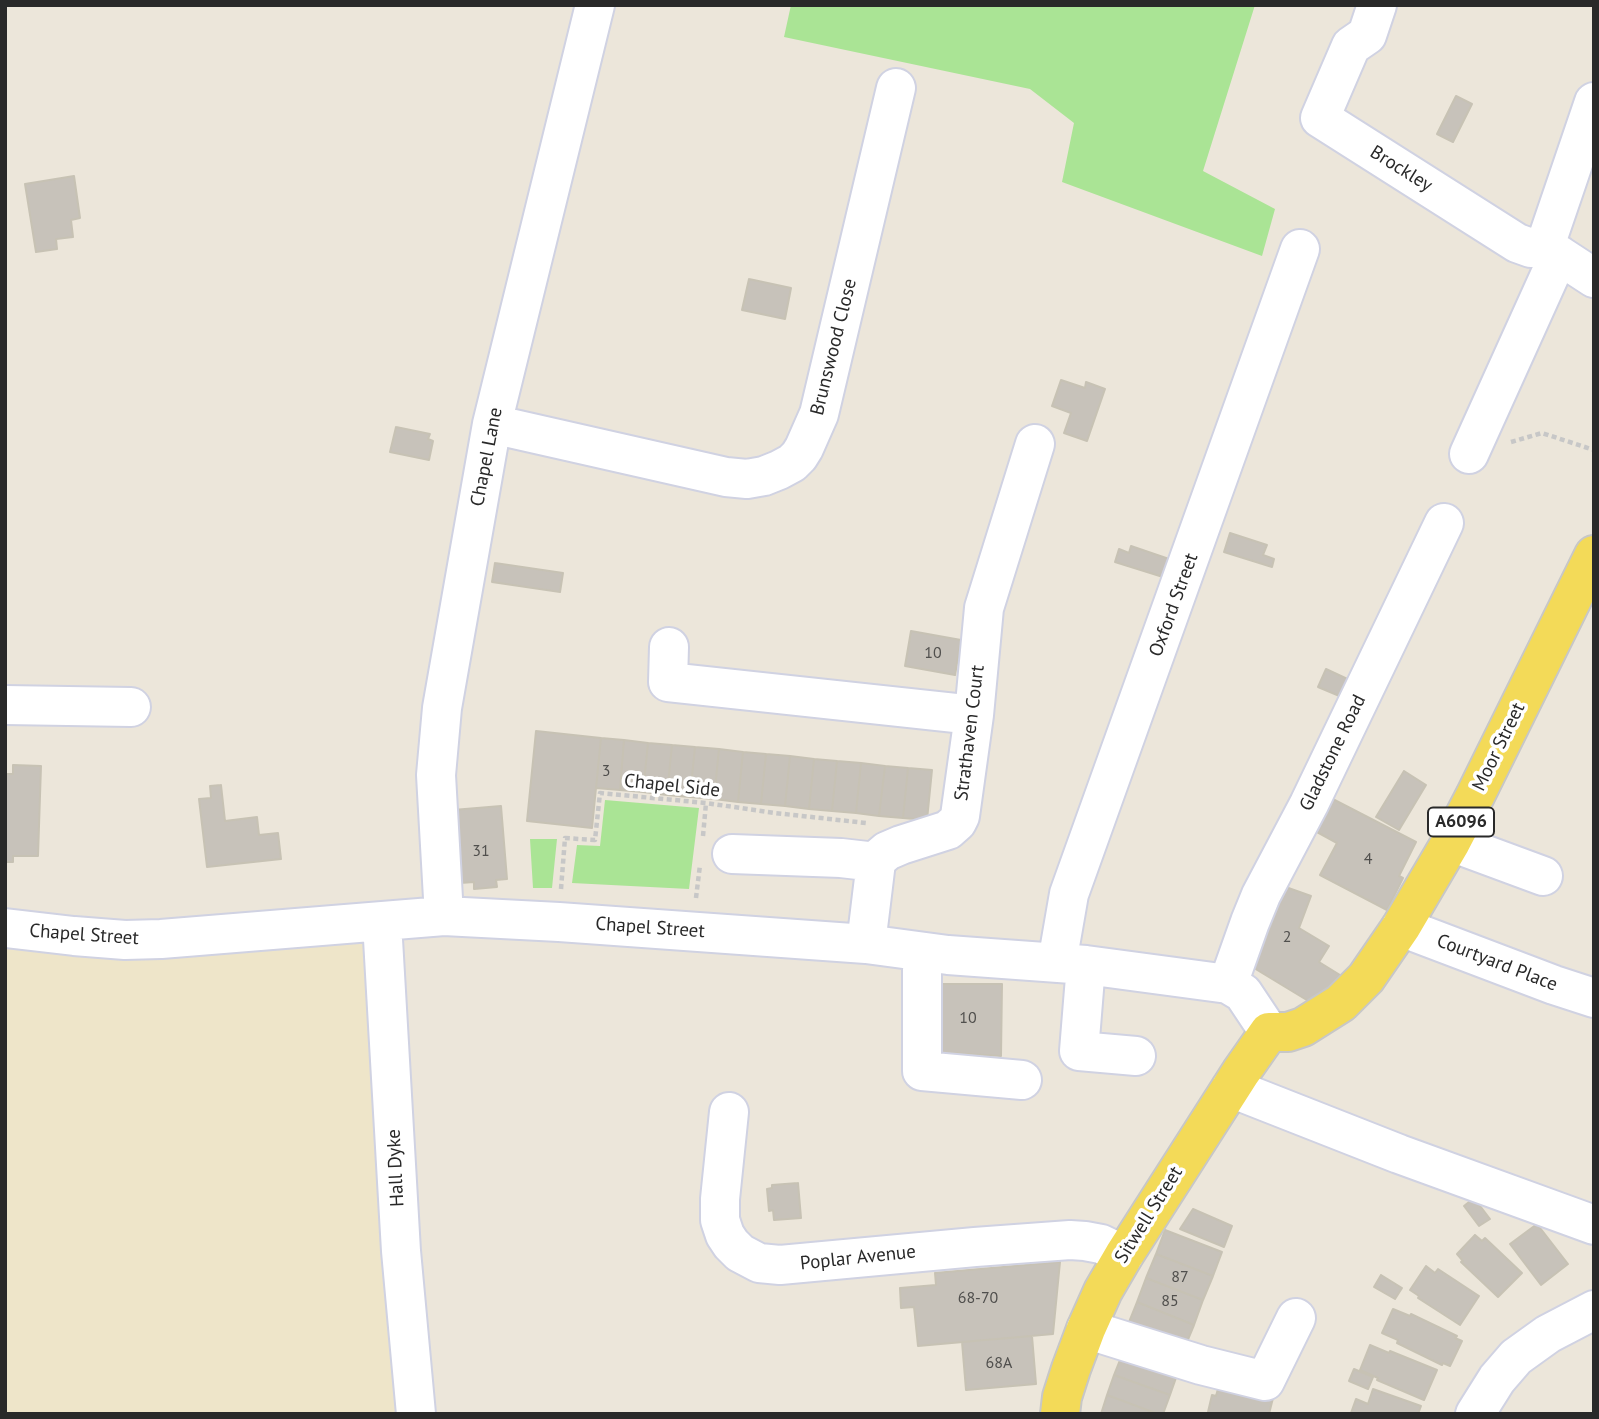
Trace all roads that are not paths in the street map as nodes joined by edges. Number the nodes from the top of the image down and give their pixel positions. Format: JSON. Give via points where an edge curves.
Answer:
{"nodes":[{"id":1,"x":595,"y":5,"type":"edge"},
{"id":2,"x":1377,"y":5,"type":"edge"},
{"id":3,"x":896,"y":88,"type":"dead end"},
{"id":4,"x":1594,"y":102,"type":"edge"},
{"id":5,"x":1300,"y":249,"type":"dead end"},
{"id":6,"x":1552,"y":251,"type":"junction"},
{"id":7,"x":1594,"y":278,"type":"edge"},
{"id":8,"x":492,"y":424,"type":"junction"},
{"id":9,"x":1469,"y":454,"type":"road end"},
{"id":10,"x":1019,"y":462,"type":"dead end"},
{"id":11,"x":1444,"y":523,"type":"dead end"},
{"id":12,"x":1594,"y":555,"type":"edge"},
{"id":13,"x":669,"y":647,"type":"dead end"},
{"id":14,"x":5,"y":705,"type":"edge"},
{"id":15,"x":131,"y":707,"type":"dead end"},
{"id":16,"x":974,"y":715,"type":"junction"},
{"id":17,"x":1451,"y":842,"type":"junction"},
{"id":18,"x":877,"y":843,"type":"junction"},
{"id":19,"x":732,"y":854,"type":"dead end"},
{"id":20,"x":1543,"y":876,"type":"dead end"},
{"id":21,"x":444,"y":916,"type":"junction"},
{"id":22,"x":382,"y":922,"type":"junction"},
{"id":23,"x":1401,"y":927,"type":"junction"},
{"id":24,"x":5,"y":928,"type":"edge"},
{"id":25,"x":866,"y":944,"type":"junction"},
{"id":26,"x":922,"y":952,"type":"junction"},
{"id":27,"x":1071,"y":964,"type":"junction"},
{"id":28,"x":1228,"y":984,"type":"junction"},
{"id":29,"x":1594,"y":998,"type":"edge"},
{"id":30,"x":1269,"y":1032,"type":"junction"},
{"id":31,"x":1136,"y":1056,"type":"dead end"},
{"id":32,"x":1021,"y":1080,"type":"dead end"},
{"id":33,"x":1231,"y":1088,"type":"junction"},
{"id":34,"x":729,"y":1112,"type":"dead end"},
{"id":35,"x":1594,"y":1225,"type":"edge"},
{"id":36,"x":1124,"y":1255,"type":"junction"},
{"id":37,"x":1594,"y":1310,"type":"edge"},
{"id":38,"x":1296,"y":1318,"type":"dead end"},
{"id":39,"x":1086,"y":1329,"type":"junction"},
{"id":40,"x":416,"y":1414,"type":"edge"},
{"id":41,"x":1060,"y":1414,"type":"edge"},
{"id":42,"x":1475,"y":1414,"type":"edge"}],
"edges":[{"from":1,"to":8,"type":"street","name":"Chapel Lane"},
{"from":2,"to":6,"type":"street","name":"Brockley","via":[[1367,35],[1351,46],[1320,118],[1517,243]]},
{"from":3,"to":8,"type":"street","name":"Brunswood Close","via":[[819,414],[792,463],[764,476],[726,477]]},
{"from":4,"to":6,"type":"street"},
{"from":5,"to":27,"type":"street","name":"Oxford Street","via":[[1069,894]]},
{"from":6,"to":7,"type":"street","name":"Brockley"},
{"from":6,"to":9,"type":"street"},
{"from":8,"to":21,"type":"street","name":"Chapel Lane","via":[[438,751]]},
{"from":10,"to":16,"type":"street","name":"Strathaven Court","via":[[984,608]]},
{"from":11,"to":28,"type":"street","name":"Gladstone Road","via":[[1261,895]]},
{"from":12,"to":17,"type":"main road","name":"Moor Street","number":"A6096"},
{"from":13,"to":16,"type":"street","via":[[668,682]]},
{"from":14,"to":15,"type":"street"},
{"from":16,"to":18,"type":"street","name":"Strathaven Court","via":[[957,822],[948,830],[887,851]]},
{"from":17,"to":20,"type":"street"},
{"from":17,"to":23,"type":"main road","name":"Moor Street","number":"A6096"},
{"from":18,"to":19,"type":"street","via":[[841,858]]},
{"from":18,"to":25,"type":"street"},
{"from":21,"to":22,"type":"street","name":"Chapel Street"},
{"from":21,"to":25,"type":"street","name":"Chapel Street"},
{"from":22,"to":24,"type":"street","name":"Chapel Street","via":[[125,940]]},
{"from":22,"to":40,"type":"street","name":"Hall Dyke","via":[[401,1251]]},
{"from":23,"to":29,"type":"street","name":"Courtyard Place"},
{"from":23,"to":30,"type":"main road","name":"Moor Street","number":"A6096","via":[[1366,978],[1341,1003],[1303,1027]]},
{"from":25,"to":26,"type":"street","name":"Chapel Street"},
{"from":26,"to":27,"type":"street","name":"Chapel Street"},
{"from":26,"to":32,"type":"street","via":[[922,1071]]},
{"from":27,"to":28,"type":"street","name":"Chapel Street"},
{"from":27,"to":31,"type":"street","name":"Oxford Street","via":[[1079,1051]]},
{"from":28,"to":30,"type":"street","via":[[1243,993]]},
{"from":30,"to":33,"type":"main road","name":"Sitwell Street"},
{"from":33,"to":35,"type":"street"},
{"from":33,"to":36,"type":"main road","name":"Sitwell Street"},
{"from":34,"to":36,"type":"street","name":"Poplar Avenue","via":[[720,1220],[731,1244],[759,1263],[780,1265],[1070,1240],[1101,1244]]},
{"from":36,"to":39,"type":"main road","name":"Sitwell Street"},
{"from":37,"to":42,"type":"street","via":[[1516,1357]]},
{"from":38,"to":39,"type":"street","via":[[1265,1381]]},
{"from":39,"to":41,"type":"main road","name":"Sitwell Street"}]}
